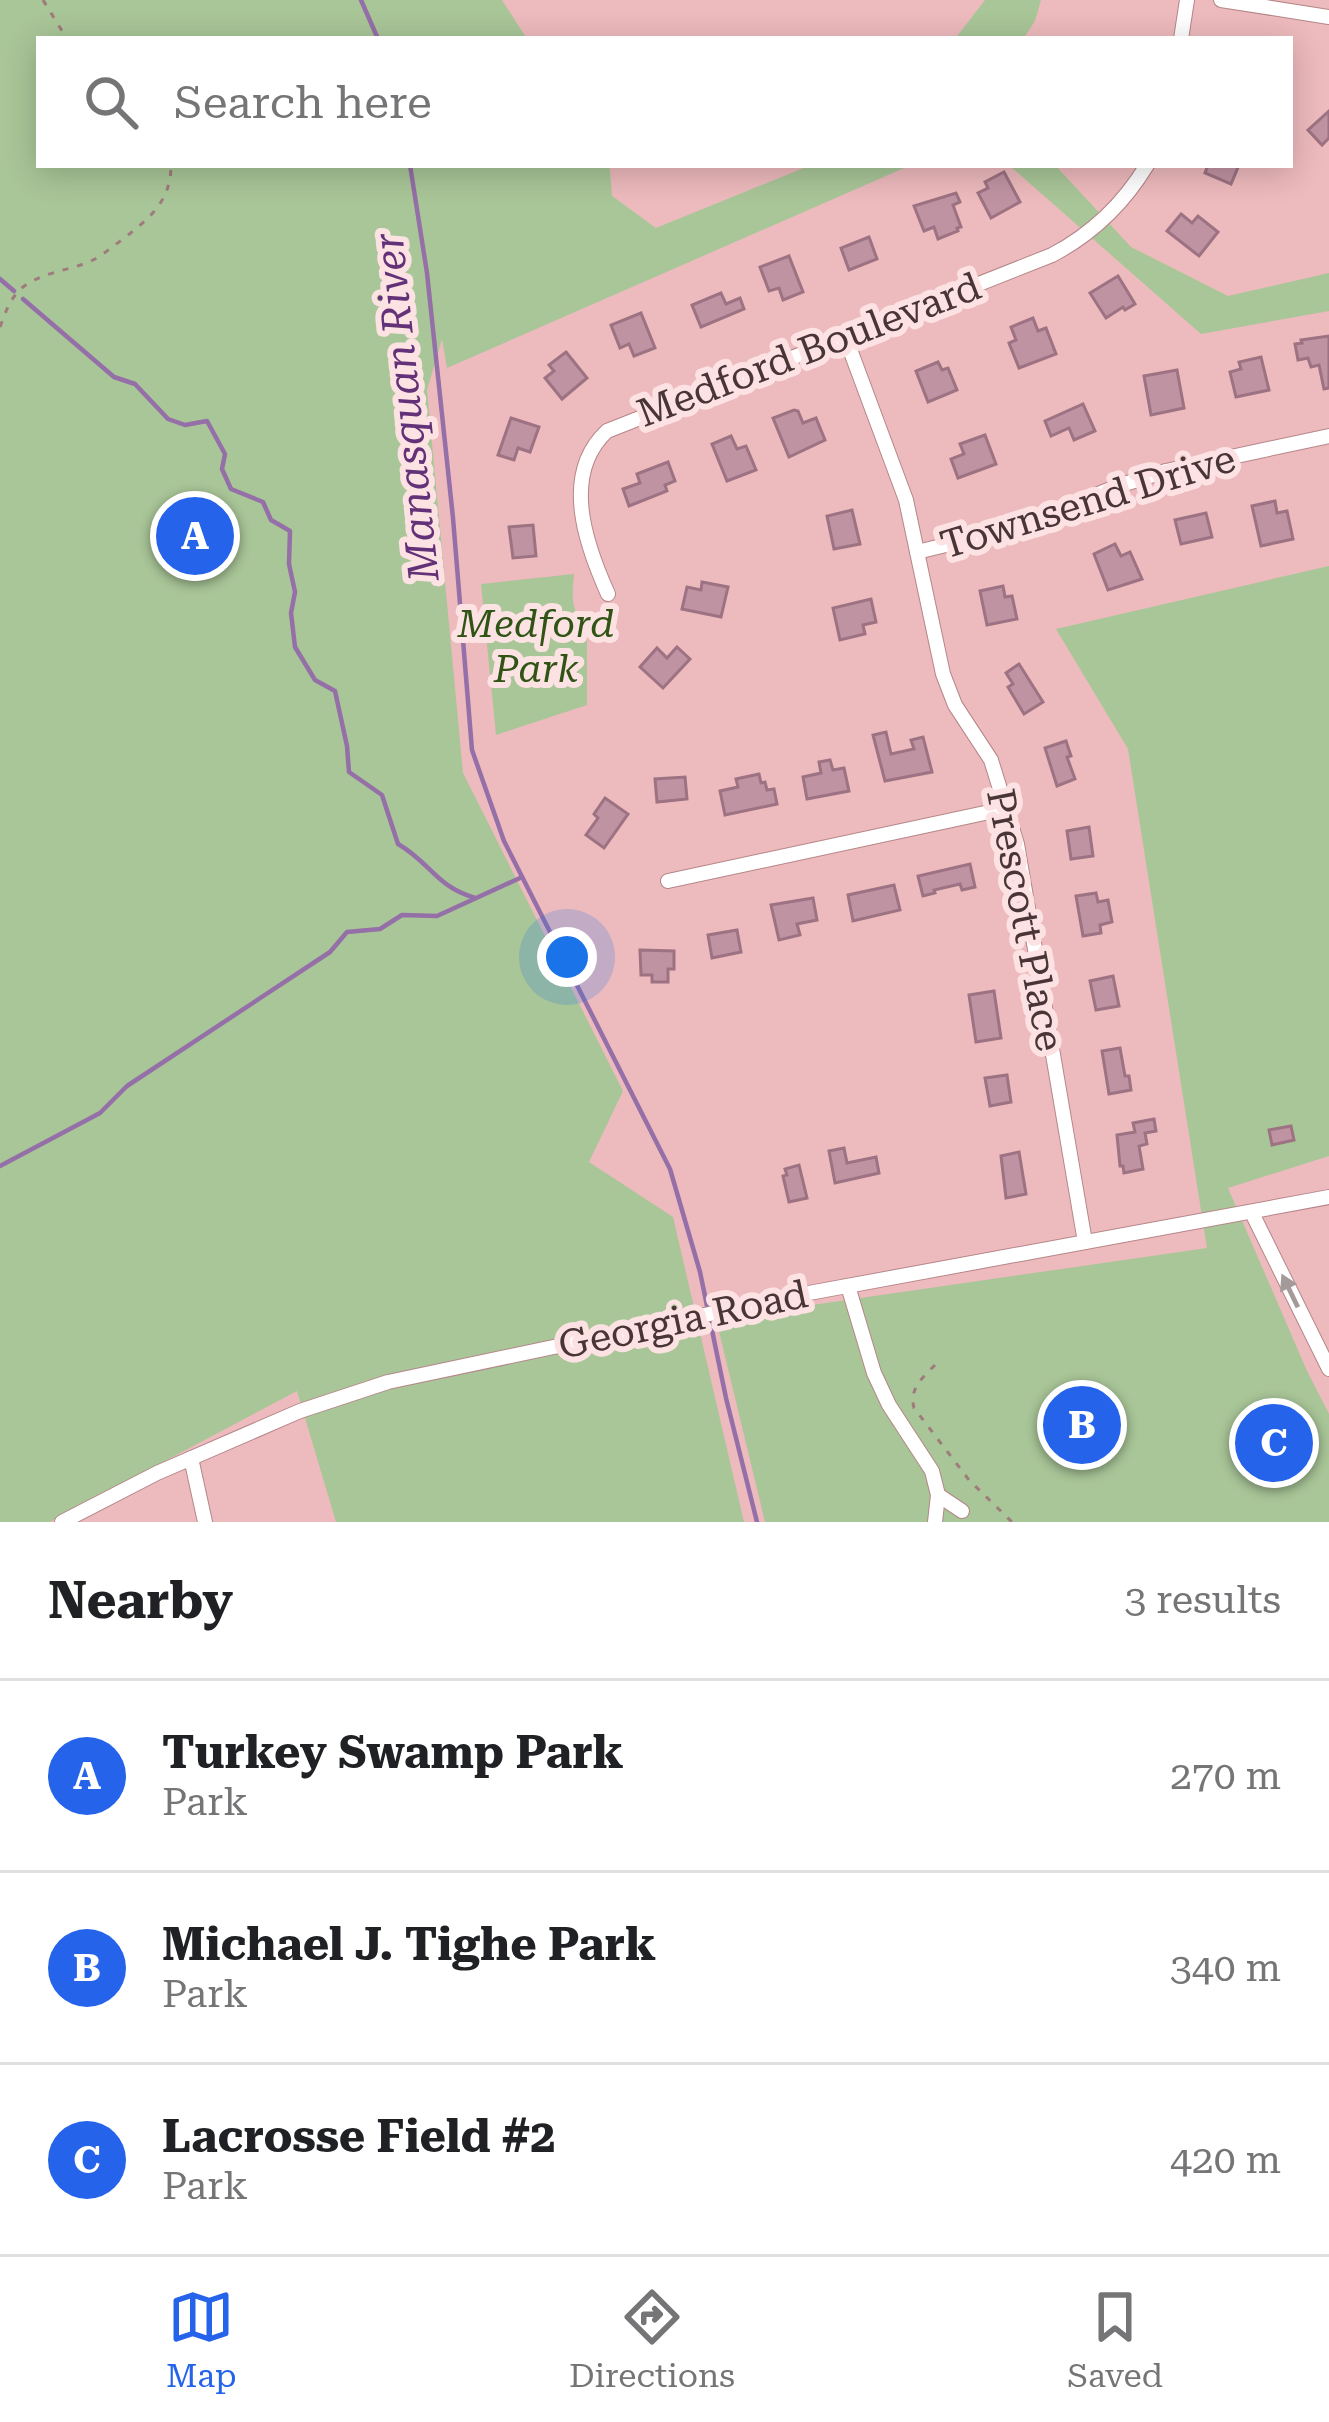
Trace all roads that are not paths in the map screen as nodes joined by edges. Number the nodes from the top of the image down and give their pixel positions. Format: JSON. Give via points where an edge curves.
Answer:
{"nodes":[{"id":1,"x":1187,"y":0,"type":"edge"},
{"id":2,"x":1220,"y":0,"type":"edge"},
{"id":3,"x":1329,"y":17,"type":"edge"},
{"id":4,"x":1181,"y":36,"type":"edge"},
{"id":5,"x":1145,"y":168,"type":"edge"},
{"id":6,"x":845,"y":336,"type":"junction"},
{"id":7,"x":1329,"y":436,"type":"edge"},
{"id":8,"x":917,"y":552,"type":"junction"},
{"id":9,"x":608,"y":594,"type":"dead end"},
{"id":10,"x":1008,"y":808,"type":"junction"},
{"id":11,"x":668,"y":881,"type":"dead end"},
{"id":12,"x":1329,"y":1197,"type":"edge"},
{"id":13,"x":1252,"y":1213,"type":"junction"},
{"id":14,"x":1085,"y":1242,"type":"junction"},
{"id":15,"x":848,"y":1286,"type":"junction"},
{"id":16,"x":1329,"y":1369,"type":"edge"},
{"id":17,"x":191,"y":1458,"type":"junction"},
{"id":18,"x":938,"y":1496,"type":"junction"},
{"id":19,"x":962,"y":1511,"type":"dead end"},
{"id":20,"x":62,"y":1522,"type":"edge"},
{"id":21,"x":206,"y":1522,"type":"edge"},
{"id":22,"x":935,"y":1522,"type":"edge"}],
"edges":[{"from":1,"to":4,"type":"street"},
{"from":2,"to":3,"type":"street"},
{"from":5,"to":6,"type":"street","name":"Medford Boulevard","via":[[1102,221],[1067,247]]},
{"from":6,"to":8,"type":"street","name":"Prescott Place","via":[[901,485]]},
{"from":6,"to":9,"type":"street","name":"Medford Boulevard","via":[[620,424],[594,443],[581,479],[588,550]]},
{"from":7,"to":8,"type":"street","name":"Townsend Drive","via":[[1166,471],[1016,528]]},
{"from":8,"to":10,"type":"street","name":"Prescott Place","via":[[950,694],[991,760]]},
{"from":10,"to":11,"type":"street"},
{"from":10,"to":14,"type":"street","name":"Prescott Place"},
{"from":12,"to":13,"type":"street","name":"Georgia Road"},
{"from":13,"to":14,"type":"street","name":"Georgia Road"},
{"from":16,"to":13,"type":"street","one_way":true},
{"from":14,"to":15,"type":"street","name":"Georgia Road"},
{"from":15,"to":17,"type":"street","name":"Georgia Road","via":[[388,1382]]},
{"from":15,"to":18,"type":"street","via":[[874,1373],[932,1471]]},
{"from":17,"to":20,"type":"street","name":"Georgia Road"},
{"from":17,"to":21,"type":"street"},
{"from":18,"to":19,"type":"street"},
{"from":18,"to":22,"type":"street"}]}
